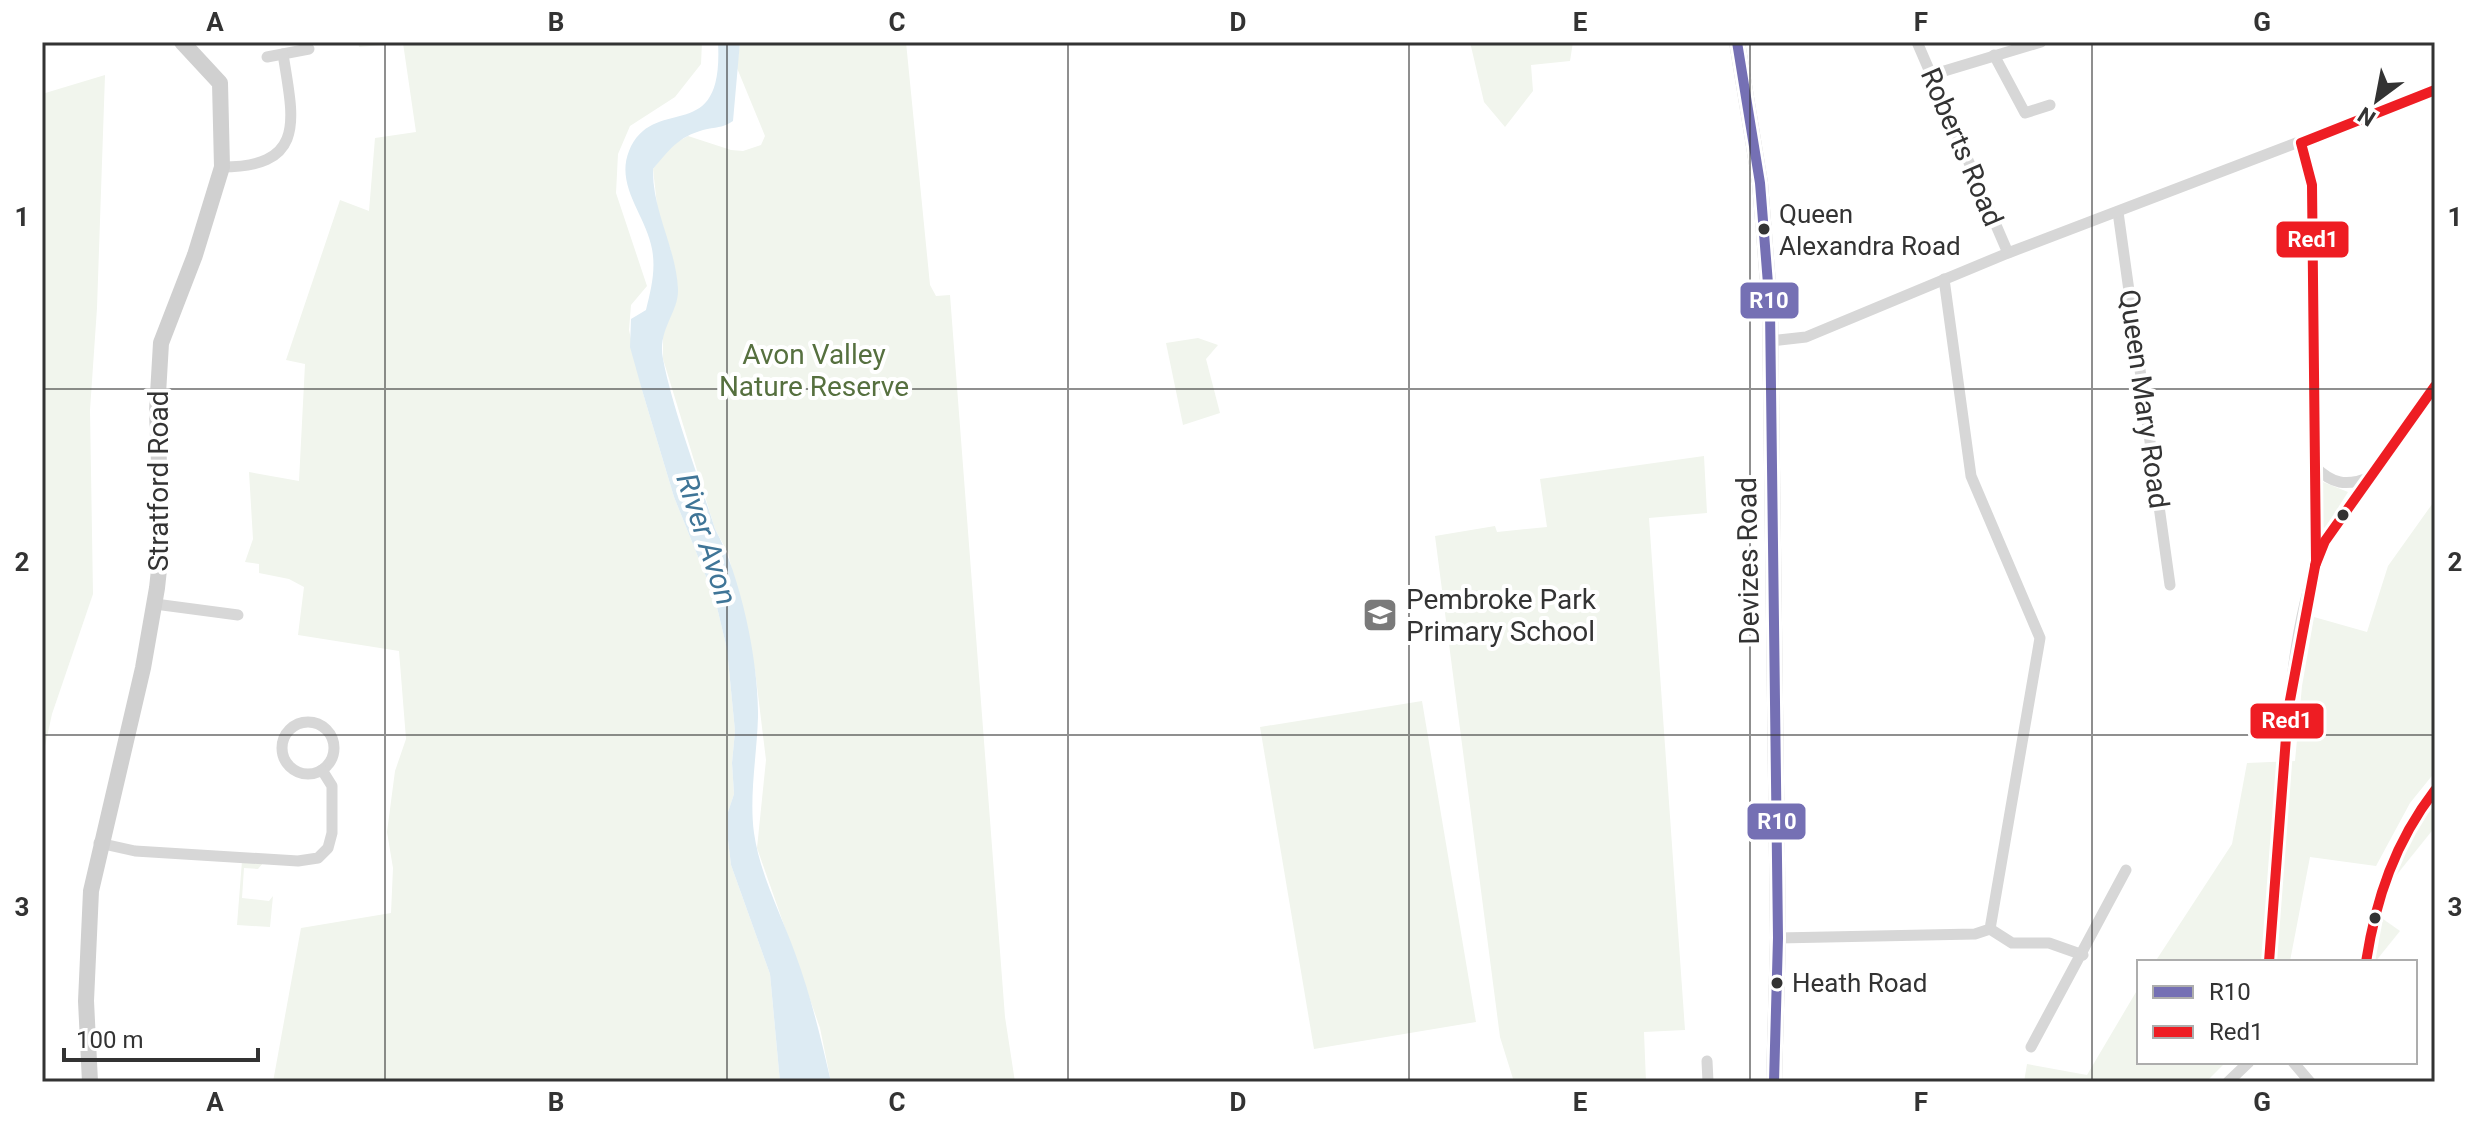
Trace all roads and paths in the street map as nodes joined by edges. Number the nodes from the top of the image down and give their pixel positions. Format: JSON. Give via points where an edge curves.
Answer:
{"nodes":[{"id":1,"x":182,"y":42,"type":"edge"},
{"id":2,"x":1737,"y":42,"type":"edge"},
{"id":3,"x":1917,"y":42,"type":"edge"},
{"id":4,"x":2041,"y":42,"type":"edge"},
{"id":5,"x":309,"y":49,"type":"dead end"},
{"id":6,"x":283,"y":54,"type":"junction"},
{"id":7,"x":1994,"y":55,"type":"junction"},
{"id":8,"x":267,"y":57,"type":"dead end"},
{"id":9,"x":1931,"y":75,"type":"junction"},
{"id":10,"x":2435,"y":90,"type":"edge"},
{"id":11,"x":2050,"y":105,"type":"dead end"},
{"id":12,"x":2301,"y":143,"type":"junction"},
{"id":13,"x":222,"y":167,"type":"junction"},
{"id":14,"x":2118,"y":212,"type":"junction"},
{"id":15,"x":2008,"y":253,"type":"junction"},
{"id":16,"x":1944,"y":279,"type":"junction"},
{"id":17,"x":1770,"y":341,"type":"junction"},
{"id":18,"x":2435,"y":386,"type":"edge"},
{"id":19,"x":2314,"y":466,"type":"junction"},
{"id":20,"x":2370,"y":477,"type":"junction"},
{"id":21,"x":2316,"y":561,"type":"junction"},
{"id":22,"x":2170,"y":585,"type":"dead end"},
{"id":23,"x":155,"y":604,"type":"junction"},
{"id":24,"x":238,"y":615,"type":"dead end"},
{"id":25,"x":322,"y":770,"type":"junction"},
{"id":26,"x":2435,"y":790,"type":"edge"},
{"id":27,"x":99,"y":843,"type":"junction"},
{"id":28,"x":2126,"y":870,"type":"dead end"},
{"id":29,"x":1990,"y":929,"type":"junction"},
{"id":30,"x":1778,"y":938,"type":"junction"},
{"id":31,"x":2083,"y":955,"type":"junction"},
{"id":32,"x":2269,"y":960,"type":"edge"},
{"id":33,"x":2366,"y":960,"type":"edge"},
{"id":34,"x":2031,"y":1047,"type":"dead end"},
{"id":35,"x":1707,"y":1061,"type":"dead end"},
{"id":36,"x":2247,"y":1064,"type":"edge"},
{"id":37,"x":2297,"y":1064,"type":"edge"},
{"id":38,"x":90,"y":1082,"type":"edge"},
{"id":39,"x":1708,"y":1082,"type":"edge"},
{"id":40,"x":1774,"y":1082,"type":"edge"},
{"id":41,"x":2228,"y":1082,"type":"edge"},
{"id":42,"x":2310,"y":1082,"type":"edge"}],
"edges":[{"from":1,"to":13,"type":"street","name":"Stratford Road","via":[[220,83]]},
{"from":2,"to":17,"type":"main road","name":"Devizes Road","via":[[1760,183]]},
{"from":3,"to":9,"type":"street","name":"Roberts Road"},
{"from":4,"to":7,"type":"street"},
{"from":5,"to":6,"type":"street"},
{"from":6,"to":8,"type":"street"},
{"from":6,"to":13,"type":"street","via":[[292,111],[287,142],[270,161]]},
{"from":7,"to":9,"type":"street"},
{"from":7,"to":11,"type":"street","via":[[2025,113]]},
{"from":9,"to":15,"type":"street","name":"Roberts Road"},
{"from":10,"to":12,"type":"street"},
{"from":12,"to":14,"type":"street"},
{"from":12,"to":19,"type":"street","via":[[2312,185]]},
{"from":13,"to":23,"type":"street","name":"Stratford Road","via":[[161,343],[157,411],[162,542]]},
{"from":14,"to":15,"type":"street"},
{"from":14,"to":22,"type":"street","name":"Queen Mary Road"},
{"from":15,"to":16,"type":"street"},
{"from":16,"to":17,"type":"street","via":[[1806,337]]},
{"from":16,"to":29,"type":"street","via":[[1971,476],[2040,638]]},
{"from":17,"to":30,"type":"main road","name":"Devizes Road"},
{"from":18,"to":20,"type":"street"},
{"from":19,"to":20,"type":"street","via":[[2344,485]]},
{"from":19,"to":21,"type":"street"},
{"from":20,"to":21,"type":"street"},
{"from":21,"to":32,"type":"street","via":[[2290,690]]},
{"from":23,"to":24,"type":"street"},
{"from":23,"to":27,"type":"street","name":"Stratford Road"},
{"from":25,"to":25,"type":"street","via":[[305,774],[286,763],[281,744],[297,724],[316,723],[332,738],[333,756]]},
{"from":25,"to":27,"type":"street","via":[[332,786],[332,833],[318,858],[135,851]]},
{"from":26,"to":33,"type":"street","via":[[2382,878]]},
{"from":27,"to":38,"type":"street","name":"Stratford Road","via":[[91,891],[86,1001]]},
{"from":28,"to":31,"type":"street"},
{"from":29,"to":30,"type":"street","via":[[1975,934]]},
{"from":29,"to":31,"type":"street","via":[[2012,943],[2049,943]]},
{"from":30,"to":40,"type":"main road","name":"Devizes Road"},
{"from":31,"to":34,"type":"street"},
{"from":35,"to":39,"type":"street"},
{"from":36,"to":41,"type":"street"},
{"from":37,"to":42,"type":"street"}]}
